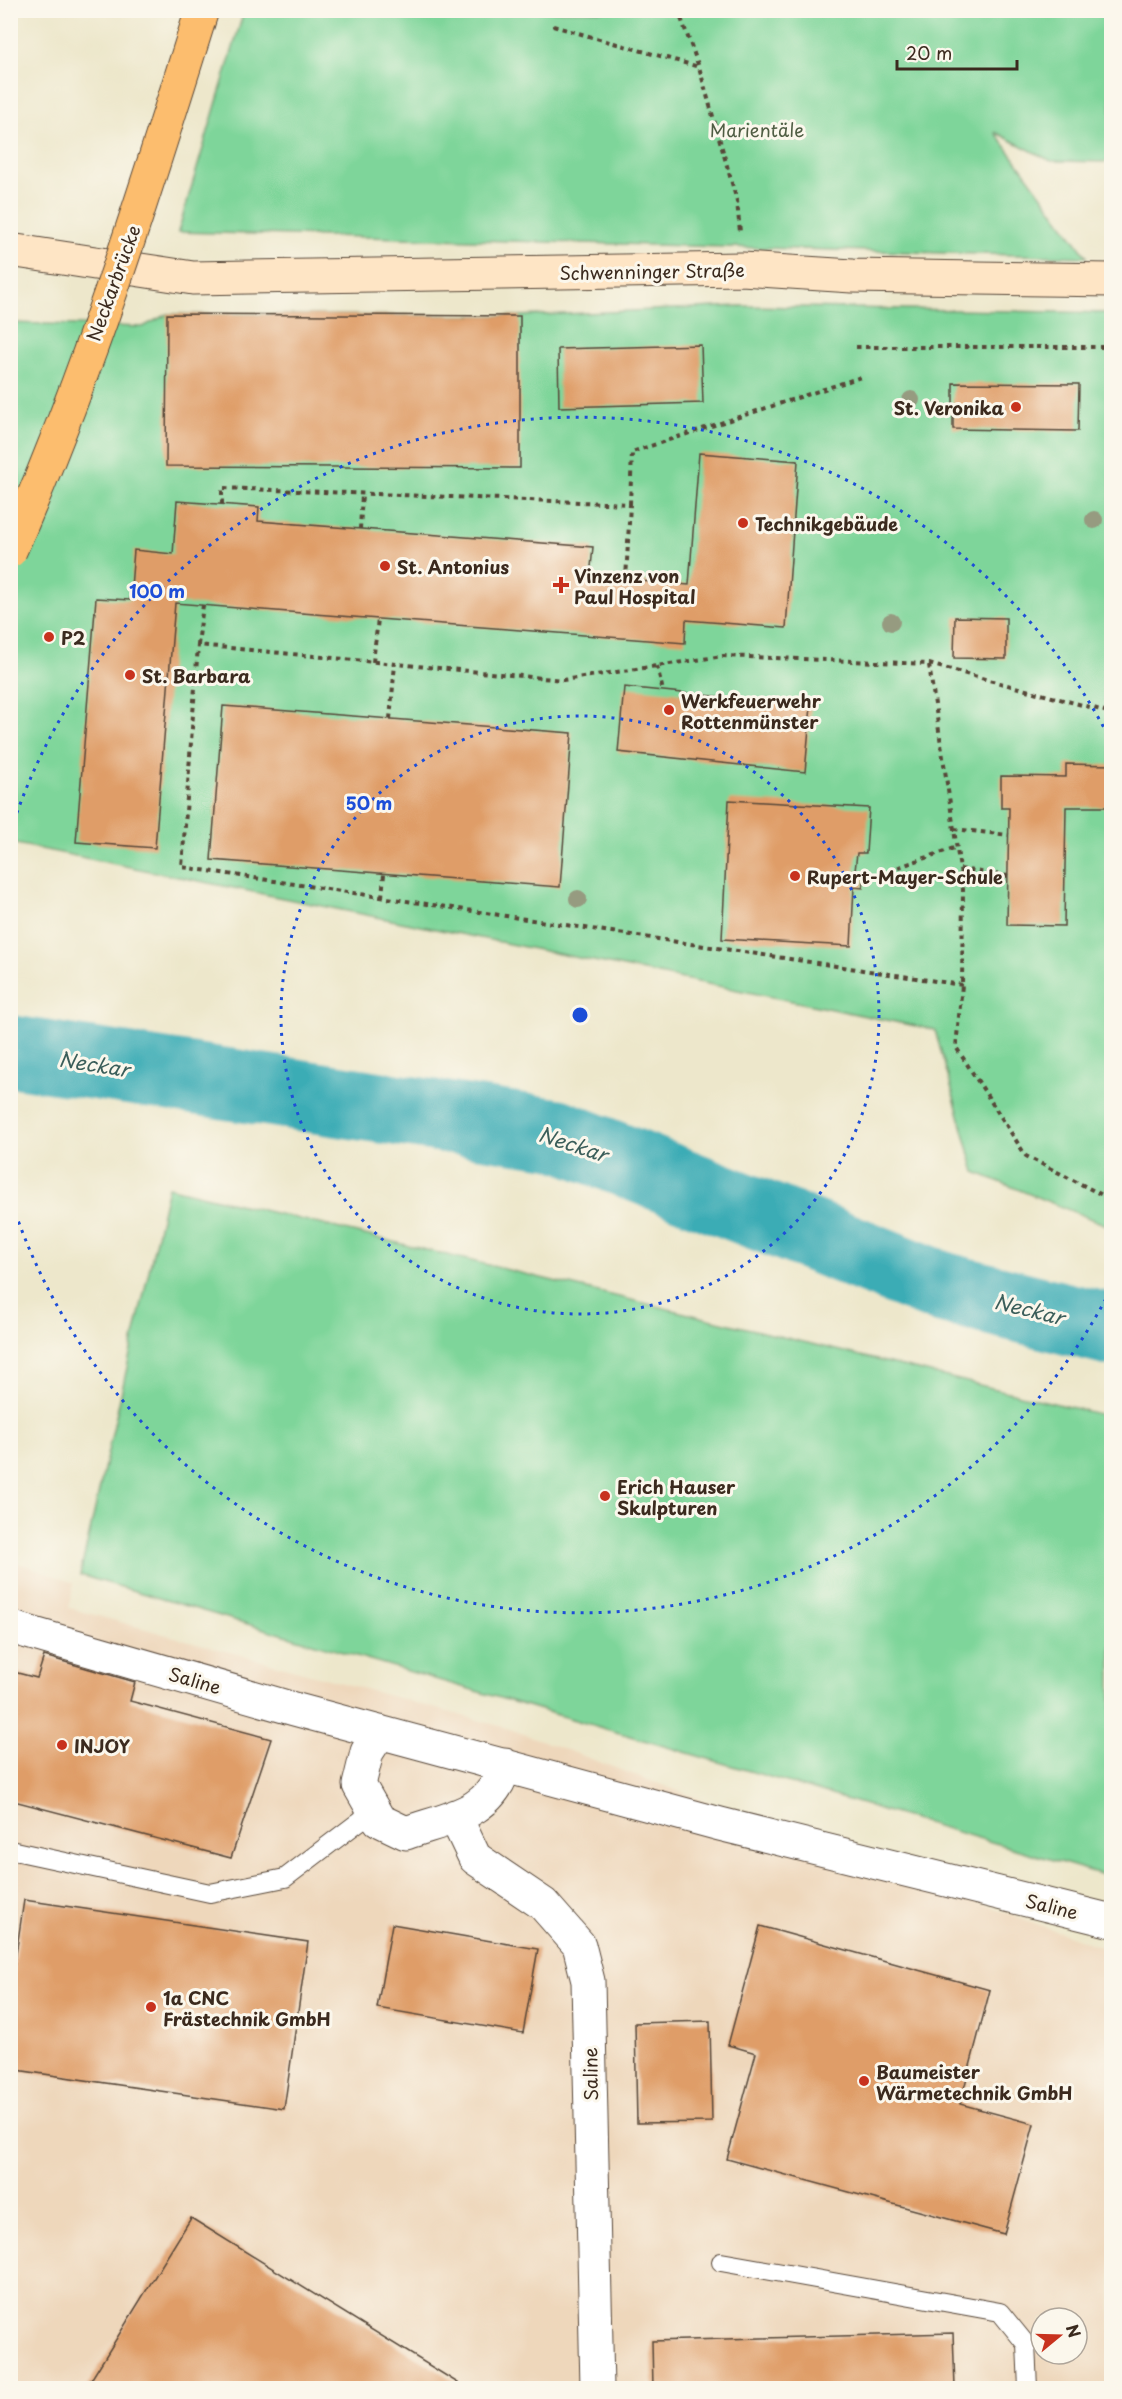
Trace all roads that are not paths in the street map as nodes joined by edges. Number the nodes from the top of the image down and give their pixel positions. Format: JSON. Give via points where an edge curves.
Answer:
{"nodes":[{"id":1,"x":202,"y":10,"type":"edge"},
{"id":2,"x":10,"y":250,"type":"edge"},
{"id":3,"x":1112,"y":280,"type":"edge"},
{"id":4,"x":10,"y":551,"type":"edge"},
{"id":5,"x":10,"y":1627,"type":"edge"},
{"id":6,"x":380,"y":1732,"type":"junction"},
{"id":7,"x":505,"y":1765,"type":"junction"},
{"id":8,"x":373,"y":1811,"type":"junction"},
{"id":9,"x":455,"y":1816,"type":"junction"},
{"id":10,"x":10,"y":1850,"type":"edge"},
{"id":11,"x":1112,"y":1921,"type":"edge"},
{"id":12,"x":721,"y":2262,"type":"dead end"},
{"id":13,"x":597,"y":2388,"type":"edge"},
{"id":14,"x":1028,"y":2388,"type":"edge"}],
"edges":[{"from":1,"to":4,"type":"main road","name":"Neckarbrücke","bridge":true,"via":[[141,204],[45,473]]},
{"from":2,"to":3,"type":"street","name":"Schwenninger Straße","via":[[193,279],[742,269],[852,276]]},
{"from":5,"to":6,"type":"street","name":"Saline"},
{"from":6,"to":7,"type":"street","name":"Saline"},
{"from":6,"to":8,"type":"street","via":[[367,1752],[359,1785]]},
{"from":7,"to":9,"type":"street","via":[[494,1792],[473,1810]]},
{"from":7,"to":11,"type":"street","name":"Saline","via":[[720,1824]]},
{"from":8,"to":9,"type":"street","via":[[379,1820],[406,1833]]},
{"from":8,"to":10,"type":"lane","via":[[285,1878],[210,1893]]},
{"from":9,"to":13,"type":"street","name":"Saline","via":[[475,1858],[543,1904],[579,1944],[588,1981]]},
{"from":12,"to":14,"type":"lane","via":[[1000,2312],[1026,2344]]}]}
